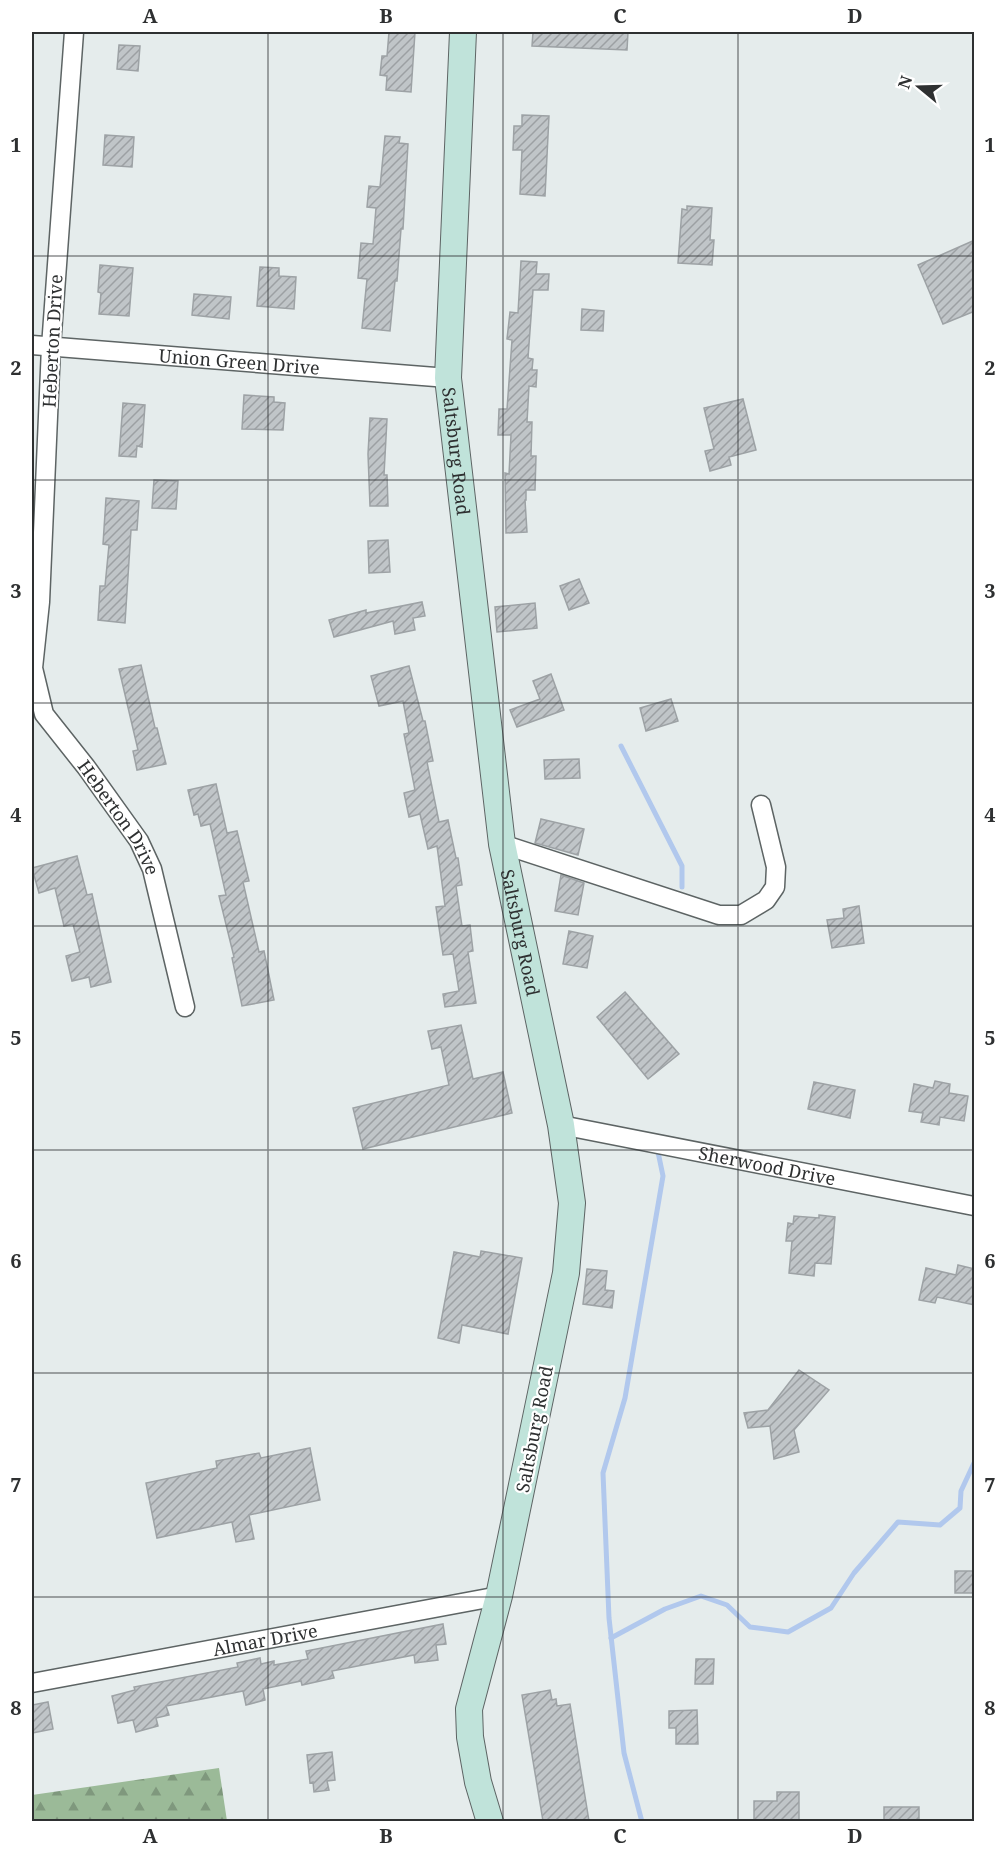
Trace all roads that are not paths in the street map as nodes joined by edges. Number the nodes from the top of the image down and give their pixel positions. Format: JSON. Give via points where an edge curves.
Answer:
{"nodes":[{"id":1,"x":74,"y":32,"type":"edge"},
{"id":2,"x":463,"y":32,"type":"edge"},
{"id":3,"x":32,"y":345,"type":"edge"},
{"id":4,"x":51,"y":346,"type":"junction"},
{"id":5,"x":448,"y":378,"type":"junction"},
{"id":6,"x":761,"y":806,"type":"dead end"},
{"id":7,"x":502,"y":844,"type":"junction"},
{"id":8,"x":185,"y":1007,"type":"dead end"},
{"id":9,"x":561,"y":1125,"type":"junction"},
{"id":10,"x":975,"y":1206,"type":"edge"},
{"id":11,"x":500,"y":1596,"type":"junction"},
{"id":12,"x":32,"y":1683,"type":"edge"},
{"id":13,"x":490,"y":1821,"type":"edge"}],
"edges":[{"from":1,"to":4,"type":"street","name":"Heberton Drive"},
{"from":2,"to":5,"type":"main road","name":"Saltsburg Road"},
{"from":3,"to":4,"type":"street","name":"Union Green Drive"},
{"from":4,"to":5,"type":"street","name":"Union Green Drive"},
{"from":4,"to":8,"type":"street","name":"Heberton Drive","via":[[40,602],[33,668],[44,714],[140,841],[152,869]]},
{"from":5,"to":7,"type":"main road","name":"Saltsburg Road"},
{"from":6,"to":7,"type":"street","via":[[776,867],[775,887],[766,900],[741,915],[719,915]]},
{"from":7,"to":9,"type":"main road","name":"Saltsburg Road"},
{"from":9,"to":10,"type":"street","name":"Sherwood Drive"},
{"from":9,"to":11,"type":"main road","name":"Saltsburg Road","via":[[572,1203],[566,1273]]},
{"from":11,"to":12,"type":"street","name":"Almar Drive"},
{"from":11,"to":13,"type":"main road","name":"Saltsburg Road","via":[[469,1709],[478,1782]]}]}
